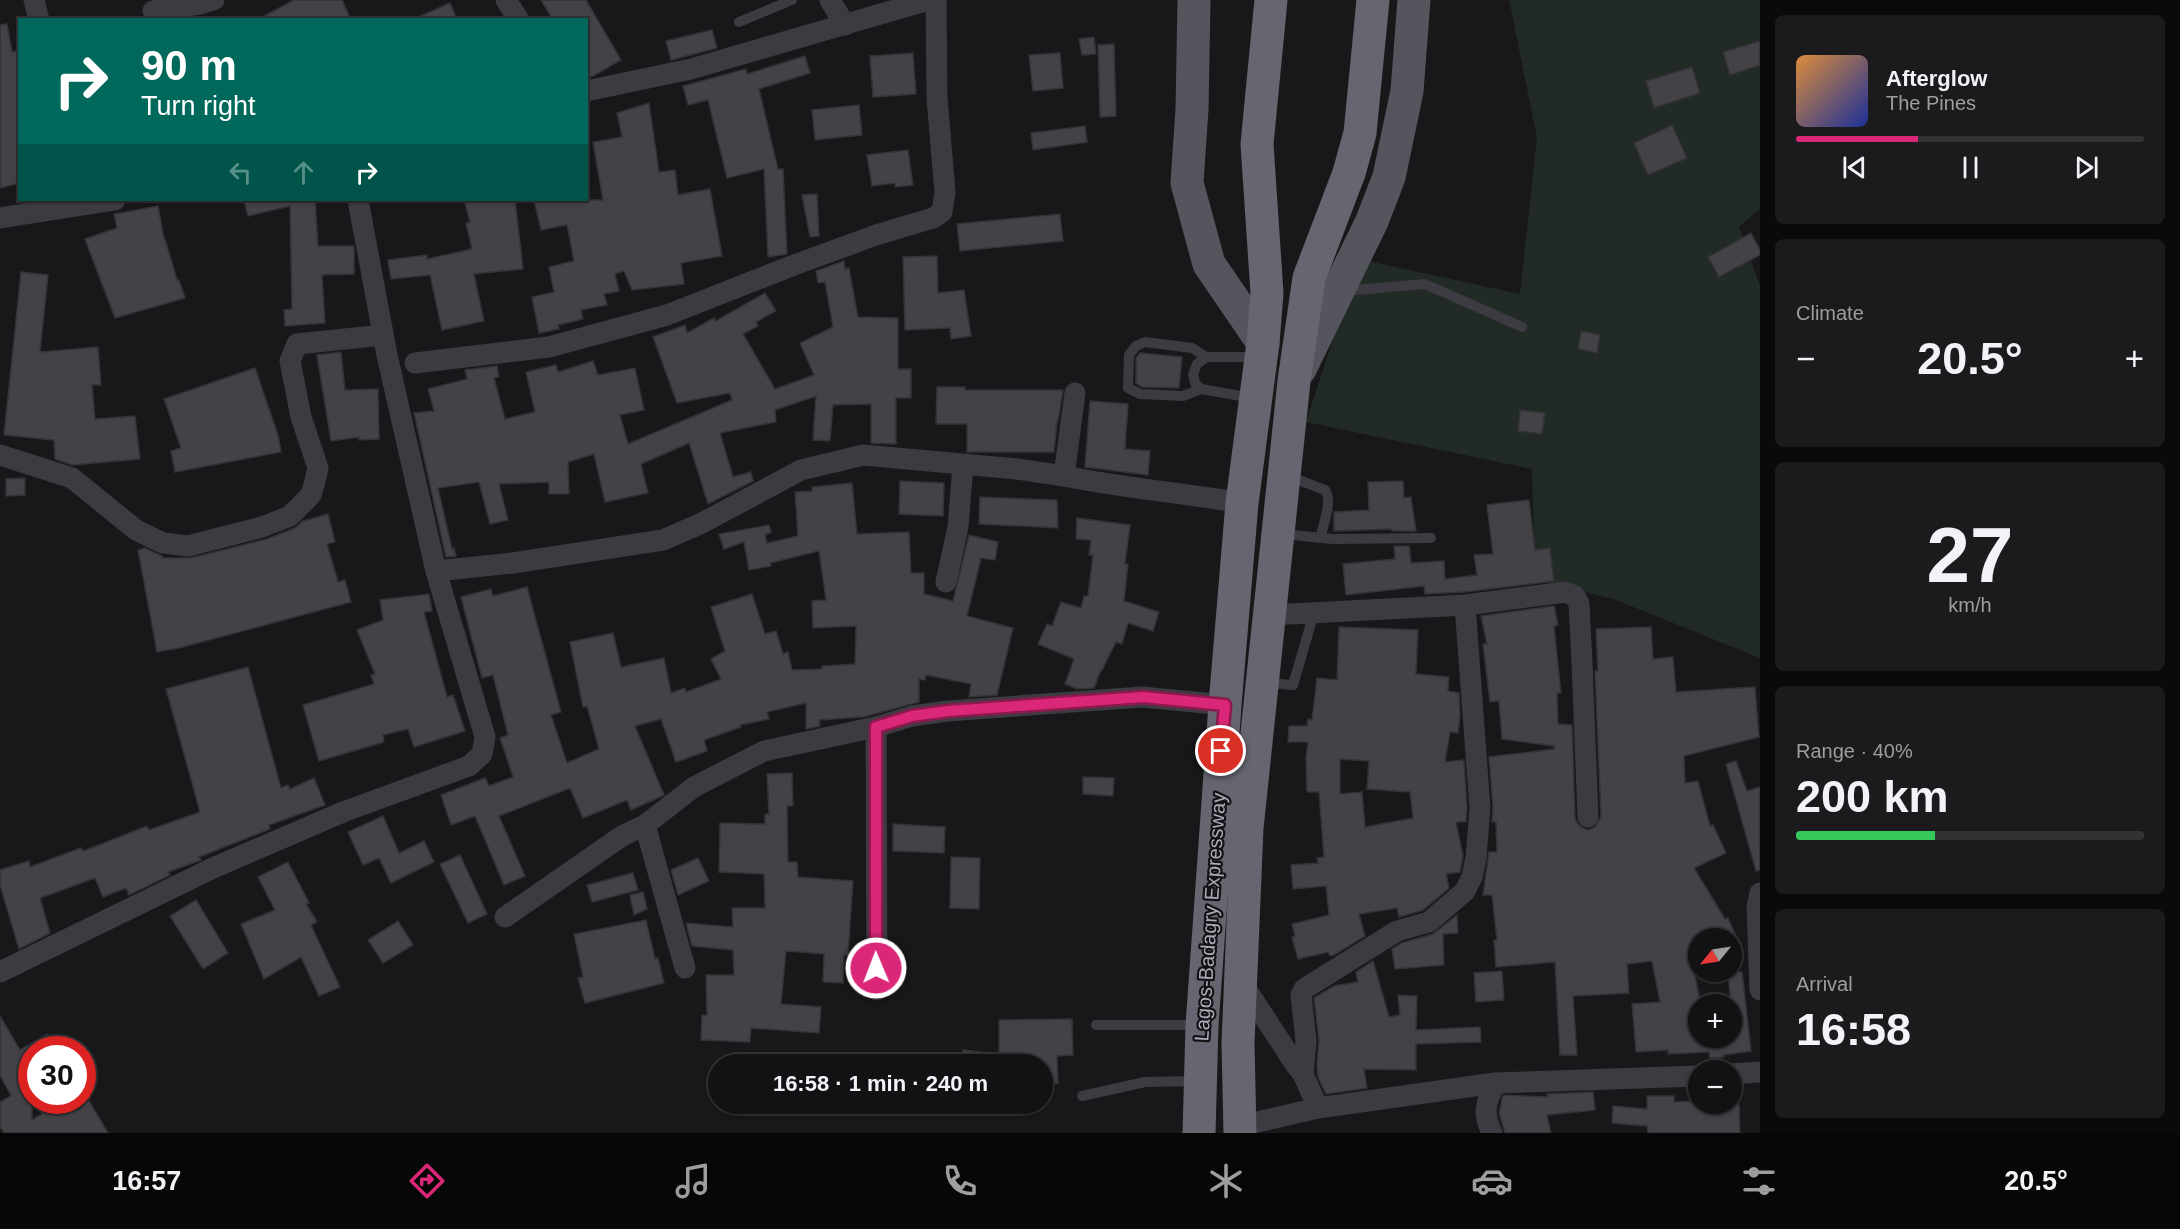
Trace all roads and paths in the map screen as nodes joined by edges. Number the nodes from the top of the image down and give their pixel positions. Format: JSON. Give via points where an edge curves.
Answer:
{"nodes":[{"id":1,"x":34,"y":0,"type":"edge"},
{"id":2,"x":214,"y":0,"type":"edge"},
{"id":3,"x":506,"y":0,"type":"edge"},
{"id":4,"x":792,"y":0,"type":"edge"},
{"id":5,"x":830,"y":0,"type":"edge"},
{"id":6,"x":928,"y":0,"type":"edge"},
{"id":7,"x":936,"y":0,"type":"edge"},
{"id":8,"x":1194,"y":0,"type":"edge"},
{"id":9,"x":1271,"y":0,"type":"edge"},
{"id":10,"x":1373,"y":0,"type":"edge"},
{"id":11,"x":1414,"y":0,"type":"edge"},
{"id":12,"x":153,"y":11,"type":"dead end"},
{"id":13,"x":38,"y":18,"type":"edge"},
{"id":14,"x":518,"y":18,"type":"edge"},
{"id":15,"x":739,"y":22,"type":"dead end"},
{"id":16,"x":845,"y":25,"type":"junction"},
{"id":17,"x":588,"y":91,"type":"edge"},
{"id":18,"x":103,"y":201,"type":"edge"},
{"id":19,"x":358,"y":201,"type":"edge"},
{"id":20,"x":80,"y":203,"type":"edge"},
{"id":21,"x":0,"y":219,"type":"edge"},
{"id":22,"x":1336,"y":291,"type":"junction"},
{"id":23,"x":1522,"y":327,"type":"dead end"},
{"id":24,"x":383,"y":335,"type":"junction"},
{"id":25,"x":1262,"y":350,"type":"junction"},
{"id":26,"x":1206,"y":357,"type":"junction"},
{"id":27,"x":415,"y":363,"type":"dead end"},
{"id":28,"x":1294,"y":381,"type":"junction"},
{"id":29,"x":1201,"y":389,"type":"junction"},
{"id":30,"x":1075,"y":393,"type":"dead end"},
{"id":31,"x":1256,"y":398,"type":"junction"},
{"id":32,"x":0,"y":455,"type":"edge"},
{"id":33,"x":963,"y":465,"type":"junction"},
{"id":34,"x":1284,"y":474,"type":"junction"},
{"id":35,"x":1064,"y":476,"type":"junction"},
{"id":36,"x":1242,"y":503,"type":"junction"},
{"id":37,"x":1278,"y":534,"type":"junction"},
{"id":38,"x":1320,"y":538,"type":"junction"},
{"id":39,"x":1431,"y":538,"type":"dead end"},
{"id":40,"x":436,"y":572,"type":"junction"},
{"id":41,"x":946,"y":582,"type":"dead end"},
{"id":42,"x":1465,"y":605,"type":"junction"},
{"id":43,"x":1314,"y":613,"type":"junction"},
{"id":44,"x":1270,"y":615,"type":"junction"},
{"id":45,"x":1262,"y":683,"type":"junction"},
{"id":46,"x":1225,"y":705,"type":"junction"},
{"id":47,"x":876,"y":727,"type":"junction"},
{"id":48,"x":1588,"y":817,"type":"dead end"},
{"id":49,"x":645,"y":825,"type":"junction"},
{"id":50,"x":1760,"y":893,"type":"edge"},
{"id":51,"x":505,"y":917,"type":"dead end"},
{"id":52,"x":685,"y":968,"type":"dead end"},
{"id":53,"x":0,"y":972,"type":"edge"},
{"id":54,"x":1240,"y":980,"type":"junction"},
{"id":55,"x":877,"y":990,"type":"dead end"},
{"id":56,"x":1760,"y":990,"type":"edge"},
{"id":57,"x":1096,"y":1024,"type":"dead end"},
{"id":58,"x":1202,"y":1024,"type":"junction"},
{"id":59,"x":1760,"y":1072,"type":"edge"},
{"id":60,"x":1742,"y":1073,"type":"edge"},
{"id":61,"x":1303,"y":1074,"type":"junction"},
{"id":62,"x":1688,"y":1076,"type":"edge"},
{"id":63,"x":1200,"y":1081,"type":"junction"},
{"id":64,"x":1495,"y":1083,"type":"junction"},
{"id":65,"x":1082,"y":1096,"type":"dead end"},
{"id":66,"x":1318,"y":1108,"type":"junction"},
{"id":67,"x":1240,"y":1130,"type":"edge"},
{"id":68,"x":1199,"y":1133,"type":"edge"},
{"id":69,"x":1492,"y":1133,"type":"edge"}],
"edges":[{"from":1,"to":13,"type":"street"},
{"from":2,"to":12,"type":"street"},
{"from":3,"to":14,"type":"street"},
{"from":4,"to":15,"type":"lane"},
{"from":5,"to":16,"type":"street"},
{"from":6,"to":16,"type":"street"},
{"from":7,"to":27,"type":"street","via":[[937,98],[945,192],[942,212],[667,315],[549,347]]},
{"from":8,"to":25,"type":"main road","via":[[1187,183],[1209,264]]},
{"from":9,"to":25,"type":"highway","name":"Lagos-Badagry Expressway","via":[[1257,144],[1267,294]]},
{"from":10,"to":28,"type":"highway","name":"Lagos-Badagry Expressway","via":[[1360,133],[1310,278]]},
{"from":11,"to":22,"type":"main road","name":"Lagos-Badagry Expressway","via":[[1407,91],[1389,177],[1372,221]]},
{"from":16,"to":17,"type":"street","via":[[691,69]]},
{"from":18,"to":20,"type":"street"},
{"from":19,"to":24,"type":"street"},
{"from":20,"to":21,"type":"street"},
{"from":22,"to":23,"type":"lane","via":[[1425,284]]},
{"from":22,"to":28,"type":"main road","name":"Lagos-Badagry Expressway"},
{"from":24,"to":32,"type":"street","via":[[297,344],[290,361],[318,468],[311,495],[290,516],[262,527],[188,546],[163,543],[136,530],[72,478]]},
{"from":24,"to":40,"type":"street"},
{"from":25,"to":26,"type":"lane"},
{"from":25,"to":31,"type":"highway","name":"Lagos-Badagry Expressway"},
{"from":26,"to":29,"type":"lane","via":[[1193,374]]},
{"from":26,"to":29,"type":"lane","via":[[1192,348],[1145,342],[1129,355],[1128,388],[1140,394],[1183,396]]},
{"from":28,"to":34,"type":"highway","name":"Lagos-Badagry Expressway"},
{"from":29,"to":31,"type":"lane"},
{"from":30,"to":35,"type":"street"},
{"from":31,"to":36,"type":"highway","name":"Lagos-Badagry Expressway"},
{"from":33,"to":35,"type":"street"},
{"from":33,"to":40,"type":"street","via":[[863,455],[801,470],[663,540]]},
{"from":33,"to":41,"type":"street","via":[[958,527]]},
{"from":34,"to":37,"type":"highway","name":"Lagos-Badagry Expressway"},
{"from":34,"to":38,"type":"lane","via":[[1328,494]]},
{"from":35,"to":36,"type":"street"},
{"from":36,"to":46,"type":"highway","name":"Lagos-Badagry Expressway"},
{"from":37,"to":38,"type":"lane"},
{"from":37,"to":44,"type":"highway","name":"Lagos-Badagry Expressway"},
{"from":38,"to":39,"type":"lane"},
{"from":40,"to":53,"type":"street","via":[[485,737],[482,754],[469,766],[343,812],[213,868]]},
{"from":42,"to":43,"type":"street"},
{"from":42,"to":48,"type":"street","via":[[1565,592],[1575,596],[1579,604]]},
{"from":42,"to":61,"type":"street","via":[[1480,808],[1472,877],[1465,891],[1429,922],[1397,931],[1304,989]]},
{"from":43,"to":44,"type":"street"},
{"from":43,"to":45,"type":"lane","via":[[1293,685]]},
{"from":44,"to":45,"type":"highway","name":"Lagos-Badagry Expressway"},
{"from":45,"to":54,"type":"highway","name":"Lagos-Badagry Expressway","via":[[1247,828]]},
{"from":46,"to":47,"type":"street","via":[[1143,697],[948,711]]},
{"from":46,"to":58,"type":"highway","name":"Lagos-Badagry Expressway"},
{"from":47,"to":49,"type":"street","via":[[764,751],[694,787]]},
{"from":47,"to":55,"type":"street"},
{"from":49,"to":51,"type":"street","via":[[622,836]]},
{"from":49,"to":52,"type":"street"},
{"from":50,"to":56,"type":"street"},
{"from":54,"to":61,"type":"street"},
{"from":54,"to":67,"type":"highway","name":"Lagos-Badagry Expressway"},
{"from":57,"to":58,"type":"lane"},
{"from":58,"to":63,"type":"highway","name":"Lagos-Badagry Expressway"},
{"from":59,"to":60,"type":"street"},
{"from":61,"to":66,"type":"street"},
{"from":62,"to":64,"type":"street"},
{"from":63,"to":65,"type":"lane","via":[[1145,1082]]},
{"from":63,"to":68,"type":"highway","name":"Lagos-Badagry Expressway"},
{"from":64,"to":66,"type":"street"},
{"from":64,"to":69,"type":"street","via":[[1487,1101],[1486,1119]]},
{"from":66,"to":67,"type":"street"}]}
